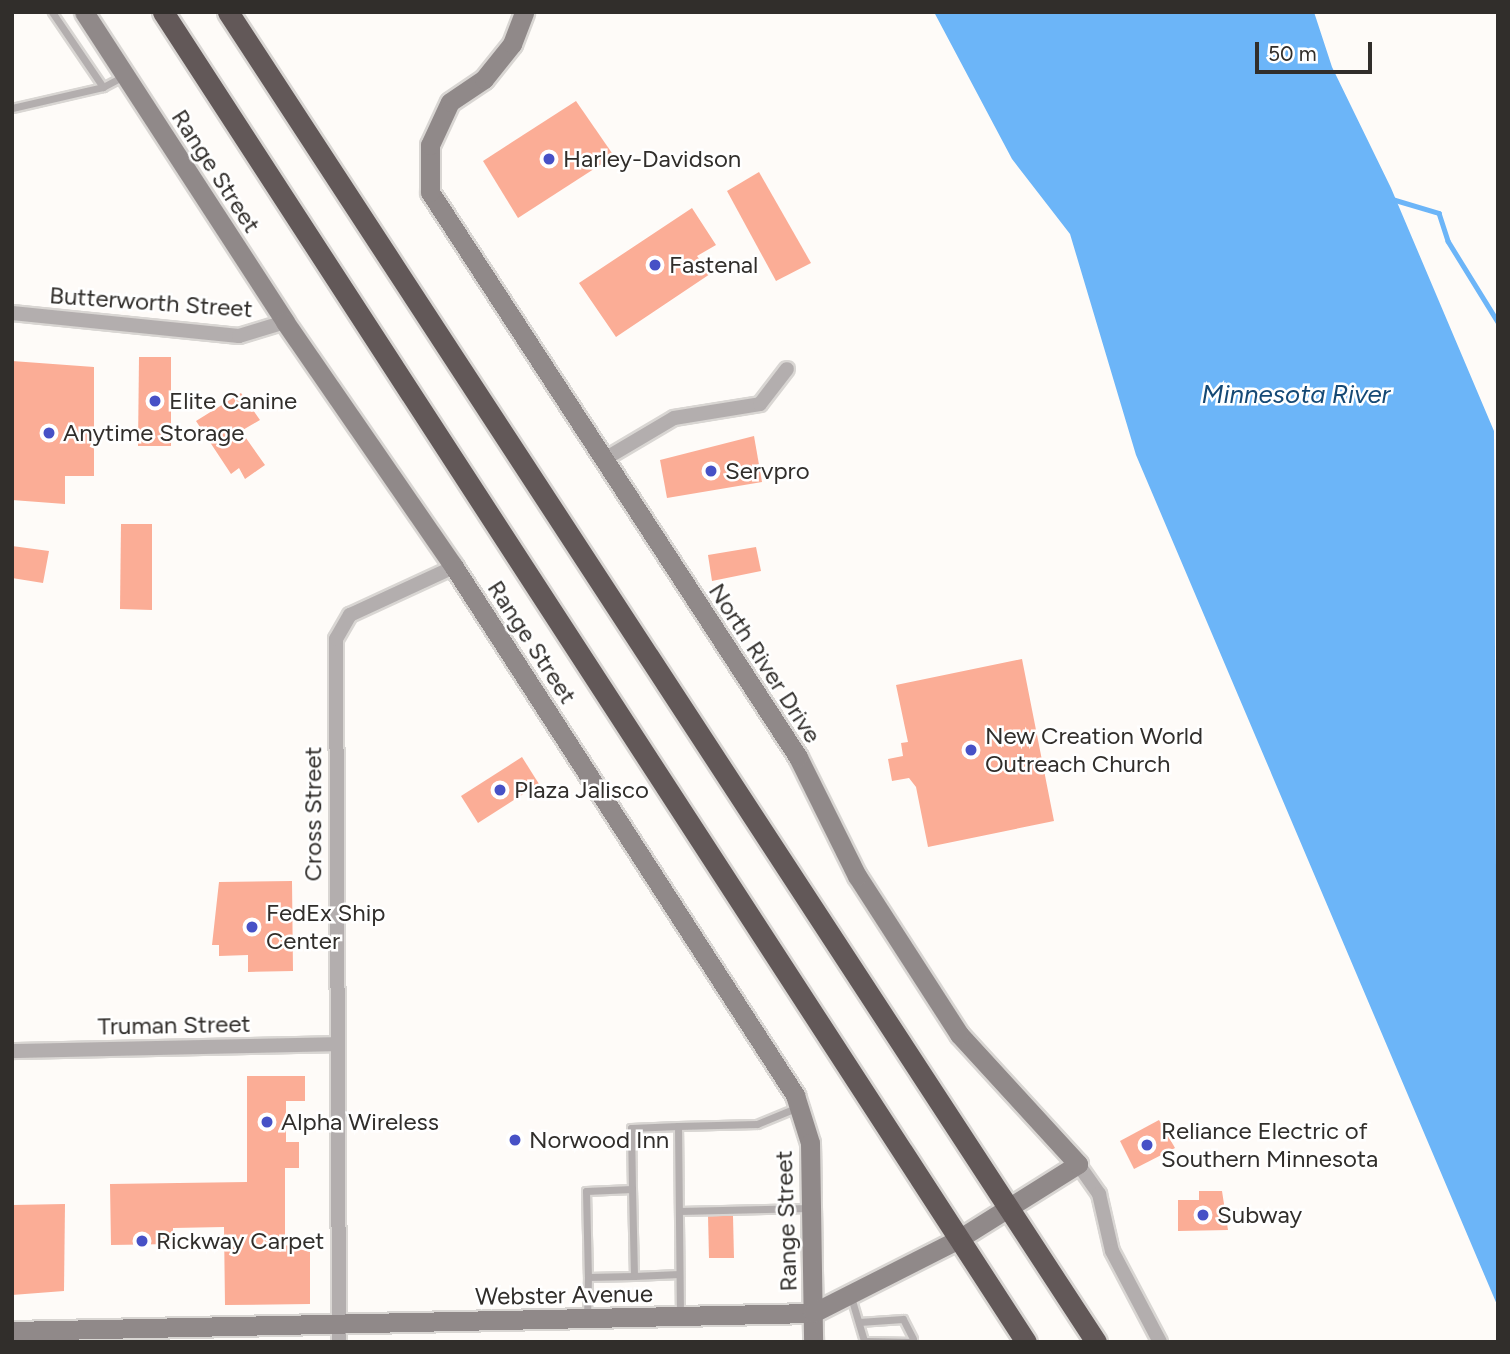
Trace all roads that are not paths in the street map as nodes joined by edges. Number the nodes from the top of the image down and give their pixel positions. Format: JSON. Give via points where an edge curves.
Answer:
{"nodes":[{"id":1,"x":51,"y":12,"type":"edge"},
{"id":2,"x":84,"y":12,"type":"edge"},
{"id":3,"x":163,"y":12,"type":"edge"},
{"id":4,"x":228,"y":12,"type":"edge"},
{"id":5,"x":524,"y":12,"type":"edge"},
{"id":6,"x":125,"y":76,"type":"junction"},
{"id":7,"x":103,"y":86,"type":"junction"},
{"id":8,"x":12,"y":108,"type":"edge"},
{"id":9,"x":12,"y":313,"type":"edge"},
{"id":10,"x":285,"y":322,"type":"junction"},
{"id":11,"x":787,"y":369,"type":"dead end"},
{"id":12,"x":603,"y":460,"type":"junction"},
{"id":13,"x":454,"y":567,"type":"junction"},
{"id":14,"x":336,"y":1044,"type":"junction"},
{"id":15,"x":12,"y":1051,"type":"edge"},
{"id":16,"x":799,"y":1107,"type":"junction"},
{"id":17,"x":678,"y":1126,"type":"junction"},
{"id":18,"x":1078,"y":1164,"type":"junction"},
{"id":19,"x":632,"y":1189,"type":"junction"},
{"id":20,"x":810,"y":1208,"type":"junction"},
{"id":21,"x":1008,"y":1209,"type":"junction"},
{"id":22,"x":679,"y":1210,"type":"junction"},
{"id":23,"x":957,"y":1240,"type":"junction"},
{"id":24,"x":679,"y":1274,"type":"junction"},
{"id":25,"x":634,"y":1276,"type":"junction"},
{"id":26,"x":588,"y":1277,"type":"junction"},
{"id":27,"x":850,"y":1295,"type":"junction"},
{"id":28,"x":813,"y":1313,"type":"junction"},
{"id":29,"x":680,"y":1317,"type":"junction"},
{"id":30,"x":587,"y":1319,"type":"junction"},
{"id":31,"x":859,"y":1322,"type":"junction"},
{"id":32,"x":12,"y":1331,"type":"edge"},
{"id":33,"x":339,"y":1333,"type":"edge"},
{"id":34,"x":913,"y":1340,"type":"edge"},
{"id":35,"x":864,"y":1341,"type":"edge"},
{"id":36,"x":813,"y":1342,"type":"edge"},
{"id":37,"x":1026,"y":1342,"type":"edge"},
{"id":38,"x":1096,"y":1342,"type":"edge"},
{"id":39,"x":1160,"y":1342,"type":"edge"}],
"edges":[{"from":1,"to":7,"type":"lane"},
{"from":2,"to":6,"type":"street","name":"Range Street"},
{"from":3,"to":23,"type":"highway"},
{"from":4,"to":21,"type":"highway"},
{"from":5,"to":12,"type":"street","name":"North River Drive","via":[[512,44],[484,79],[450,102],[429,145],[430,192]]},
{"from":6,"to":7,"type":"lane"},
{"from":6,"to":10,"type":"street","name":"Range Street"},
{"from":7,"to":8,"type":"lane"},
{"from":9,"to":10,"type":"street","name":"Butterworth Street","via":[[239,336]]},
{"from":10,"to":13,"type":"street","name":"Range Street"},
{"from":11,"to":12,"type":"street","via":[[760,404],[674,418]]},
{"from":12,"to":18,"type":"street","name":"North River Drive","via":[[798,757],[857,876],[959,1034]]},
{"from":13,"to":14,"type":"street","name":"Cross Street","via":[[350,615],[335,639]]},
{"from":13,"to":16,"type":"street","name":"Range Street"},
{"from":14,"to":15,"type":"street","name":"Truman Street"},
{"from":14,"to":33,"type":"street","name":"Cross Street"},
{"from":16,"to":17,"type":"lane","via":[[757,1124]]},
{"from":16,"to":20,"type":"street","name":"Range Street","via":[[810,1143]]},
{"from":17,"to":19,"type":"lane","via":[[631,1128]]},
{"from":17,"to":22,"type":"lane"},
{"from":18,"to":21,"type":"street","name":"Webster Avenue"},
{"from":18,"to":39,"type":"street","name":"North River Drive","via":[[1099,1194],[1112,1251]]},
{"from":19,"to":25,"type":"lane"},
{"from":19,"to":26,"type":"lane","via":[[586,1191]]},
{"from":20,"to":22,"type":"lane"},
{"from":20,"to":28,"type":"street","name":"Range Street"},
{"from":21,"to":23,"type":"street","name":"Webster Avenue"},
{"from":21,"to":38,"type":"highway"},
{"from":22,"to":24,"type":"lane"},
{"from":23,"to":27,"type":"street","name":"Webster Avenue"},
{"from":23,"to":37,"type":"highway"},
{"from":24,"to":25,"type":"lane"},
{"from":24,"to":29,"type":"lane"},
{"from":25,"to":26,"type":"lane"},
{"from":26,"to":30,"type":"lane"},
{"from":27,"to":28,"type":"street","name":"Webster Avenue"},
{"from":27,"to":31,"type":"lane"},
{"from":28,"to":29,"type":"street","name":"Webster Avenue"},
{"from":28,"to":36,"type":"street","name":"Range Street"},
{"from":29,"to":30,"type":"street","name":"Webster Avenue"},
{"from":30,"to":33,"type":"street","name":"Webster Avenue"},
{"from":31,"to":34,"type":"lane","via":[[903,1320]]},
{"from":31,"to":35,"type":"lane"},
{"from":32,"to":33,"type":"street","name":"Webster Avenue"},
{"from":34,"to":35,"type":"lane"}]}
